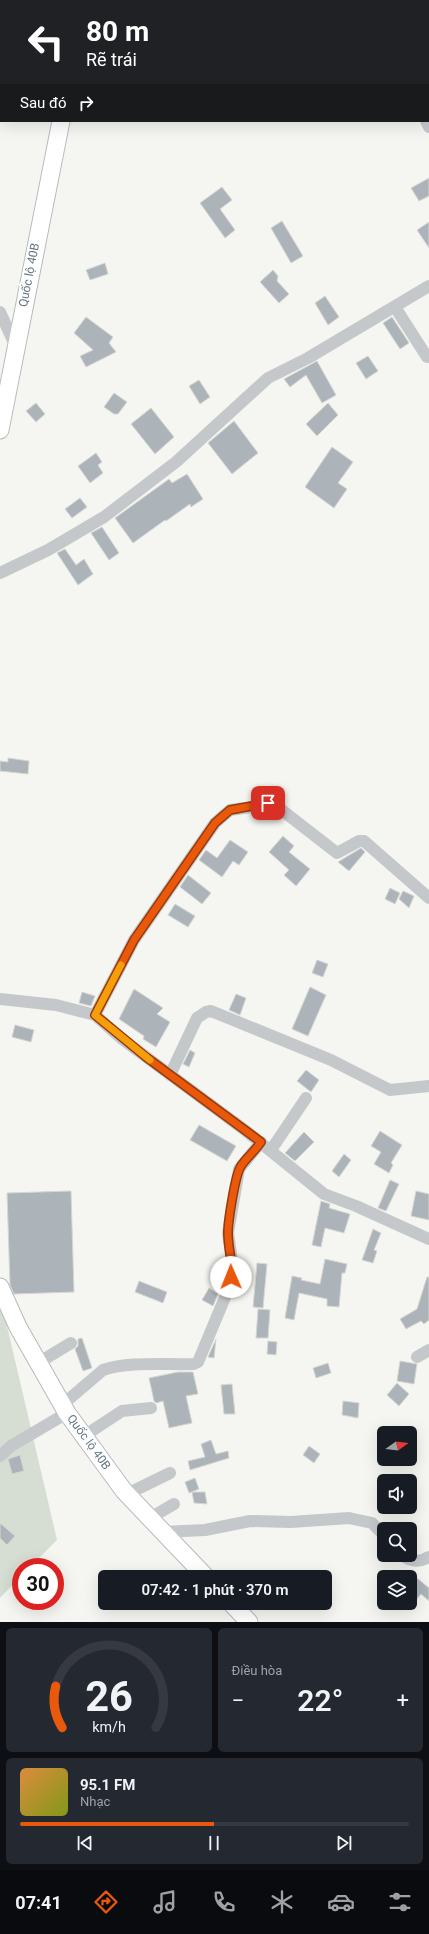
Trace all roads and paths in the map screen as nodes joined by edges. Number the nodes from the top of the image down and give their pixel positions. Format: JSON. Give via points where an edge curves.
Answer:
{"nodes":[{"id":1,"x":61,"y":122,"type":"edge"},
{"id":2,"x":429,"y":286,"type":"edge"},
{"id":3,"x":394,"y":307,"type":"junction"},
{"id":4,"x":0,"y":312,"type":"edge"},
{"id":5,"x":15,"y":345,"type":"junction"},
{"id":6,"x":427,"y":357,"type":"dead end"},
{"id":7,"x":0,"y":430,"type":"edge"},
{"id":8,"x":0,"y":573,"type":"edge"},
{"id":9,"x":429,"y":898,"type":"edge"},
{"id":10,"x":0,"y":999,"type":"edge"},
{"id":11,"x":95,"y":1015,"type":"junction"},
{"id":12,"x":170,"y":1075,"type":"junction"},
{"id":13,"x":429,"y":1086,"type":"edge"},
{"id":14,"x":306,"y":1098,"type":"dead end"},
{"id":15,"x":261,"y":1142,"type":"junction"},
{"id":16,"x":270,"y":1150,"type":"junction"},
{"id":17,"x":429,"y":1239,"type":"edge"},
{"id":18,"x":0,"y":1287,"type":"edge"},
{"id":19,"x":71,"y":1343,"type":"dead end"},
{"id":20,"x":429,"y":1350,"type":"edge"},
{"id":21,"x":417,"y":1357,"type":"dead end"},
{"id":22,"x":38,"y":1363,"type":"junction"},
{"id":23,"x":151,"y":1408,"type":"dead end"},
{"id":24,"x":65,"y":1409,"type":"junction"},
{"id":25,"x":84,"y":1436,"type":"junction"},
{"id":26,"x":0,"y":1456,"type":"edge"},
{"id":27,"x":170,"y":1473,"type":"dead end"},
{"id":28,"x":127,"y":1494,"type":"junction"},
{"id":29,"x":174,"y":1504,"type":"dead end"},
{"id":30,"x":150,"y":1518,"type":"junction"},
{"id":31,"x":377,"y":1528,"type":"edge"},
{"id":32,"x":163,"y":1532,"type":"junction"},
{"id":33,"x":429,"y":1557,"type":"edge"},
{"id":34,"x":417,"y":1562,"type":"edge"},
{"id":35,"x":199,"y":1570,"type":"edge"},
{"id":36,"x":238,"y":1610,"type":"edge"},
{"id":37,"x":249,"y":1622,"type":"edge"}],
"edges":[{"from":1,"to":5,"type":"highway","name":"Quốc lộ 40B"},
{"from":2,"to":3,"type":"street"},
{"from":3,"to":6,"type":"street"},
{"from":3,"to":8,"type":"street","via":[[308,358],[268,378],[176,462],[104,517],[48,550]]},
{"from":4,"to":5,"type":"street"},
{"from":5,"to":7,"type":"highway","name":"Quốc lộ 40B"},
{"from":9,"to":11,"type":"street","via":[[364,841],[359,841],[337,853],[274,804],[230,810],[215,823],[134,940]]},
{"from":10,"to":11,"type":"street","via":[[56,1005]]},
{"from":11,"to":12,"type":"street"},
{"from":12,"to":13,"type":"street","via":[[197,1018],[211,1011],[331,1060],[390,1090]]},
{"from":12,"to":15,"type":"street"},
{"from":14,"to":16,"type":"street"},
{"from":15,"to":16,"type":"street"},
{"from":15,"to":24,"type":"street","via":[[239,1169],[228,1233],[231,1277],[198,1362],[110,1368],[96,1376]]},
{"from":16,"to":17,"type":"street","via":[[324,1194]]},
{"from":18,"to":22,"type":"highway","name":"Quốc lộ 40B"},
{"from":19,"to":22,"type":"street"},
{"from":20,"to":21,"type":"street"},
{"from":22,"to":24,"type":"highway","name":"Quốc lộ 40B"},
{"from":23,"to":25,"type":"street","via":[[122,1411]]},
{"from":24,"to":25,"type":"highway","name":"Quốc lộ 40B"},
{"from":24,"to":26,"type":"street"},
{"from":25,"to":28,"type":"highway","name":"Quốc lộ 40B"},
{"from":27,"to":28,"type":"street"},
{"from":28,"to":30,"type":"highway","name":"Quốc lộ 40B"},
{"from":29,"to":30,"type":"street"},
{"from":30,"to":32,"type":"highway","name":"Quốc lộ 40B"},
{"from":31,"to":32,"type":"street","via":[[372,1523],[349,1518],[250,1522],[205,1530]]},
{"from":32,"to":35,"type":"highway","name":"Quốc lộ 40B"},
{"from":33,"to":34,"type":"street"},
{"from":36,"to":37,"type":"highway"}]}
